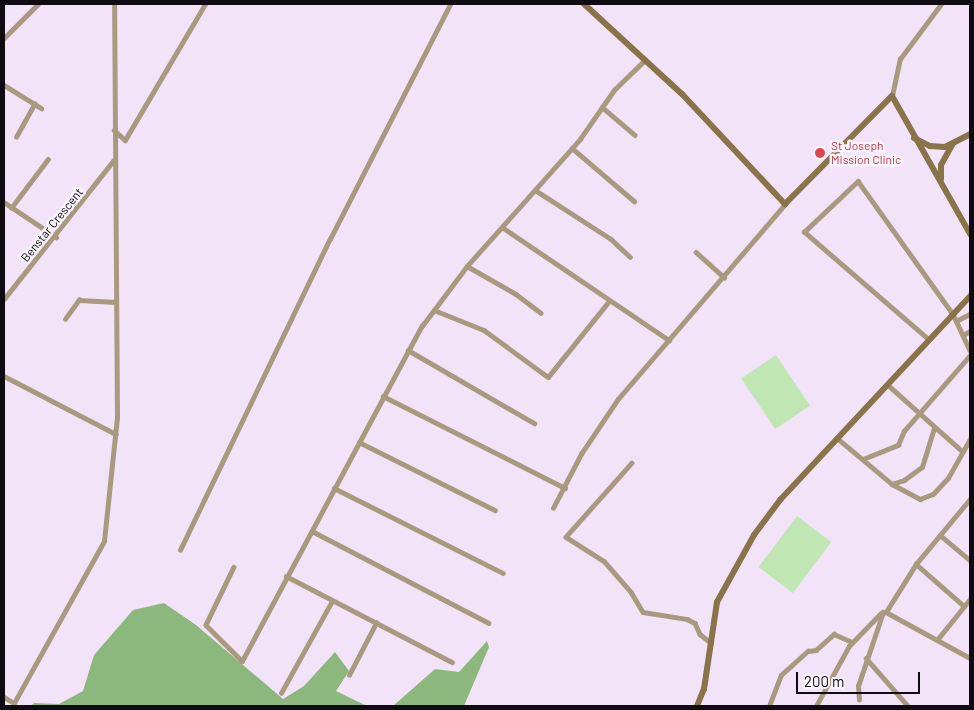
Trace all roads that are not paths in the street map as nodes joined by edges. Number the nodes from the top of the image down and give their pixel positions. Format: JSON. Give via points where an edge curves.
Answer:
{"nodes":[{"id":1,"x":38,"y":4,"type":"edge"},
{"id":2,"x":114,"y":4,"type":"edge"},
{"id":3,"x":205,"y":4,"type":"edge"},
{"id":4,"x":450,"y":4,"type":"edge"},
{"id":5,"x":584,"y":4,"type":"edge"},
{"id":6,"x":941,"y":4,"type":"edge"},
{"id":7,"x":4,"y":38,"type":"edge"},
{"id":8,"x":645,"y":60,"type":"junction"},
{"id":9,"x":4,"y":85,"type":"edge"},
{"id":10,"x":892,"y":96,"type":"junction"},
{"id":11,"x":34,"y":104,"type":"junction"},
{"id":12,"x":602,"y":107,"type":"junction"},
{"id":13,"x":41,"y":108,"type":"dead end"},
{"id":14,"x":114,"y":130,"type":"junction"},
{"id":15,"x":970,"y":134,"type":"edge"},
{"id":16,"x":635,"y":135,"type":"dead end"},
{"id":17,"x":16,"y":137,"type":"dead end"},
{"id":18,"x":913,"y":137,"type":"junction"},
{"id":19,"x":953,"y":144,"type":"junction"},
{"id":20,"x":572,"y":148,"type":"junction"},
{"id":21,"x":48,"y":159,"type":"dead end"},
{"id":22,"x":113,"y":162,"type":"junction"},
{"id":23,"x":941,"y":183,"type":"junction"},
{"id":24,"x":534,"y":190,"type":"junction"},
{"id":25,"x":634,"y":201,"type":"dead end"},
{"id":26,"x":4,"y":202,"type":"edge"},
{"id":27,"x":785,"y":204,"type":"junction"},
{"id":28,"x":11,"y":208,"type":"junction"},
{"id":29,"x":502,"y":227,"type":"junction"},
{"id":30,"x":970,"y":234,"type":"edge"},
{"id":31,"x":56,"y":237,"type":"junction"},
{"id":32,"x":696,"y":252,"type":"dead end"},
{"id":33,"x":630,"y":258,"type":"dead end"},
{"id":34,"x":467,"y":266,"type":"junction"},
{"id":35,"x":724,"y":277,"type":"junction"},
{"id":36,"x":970,"y":296,"type":"edge"},
{"id":37,"x":4,"y":299,"type":"edge"},
{"id":38,"x":609,"y":301,"type":"junction"},
{"id":39,"x":116,"y":302,"type":"junction"},
{"id":40,"x":434,"y":310,"type":"junction"},
{"id":41,"x":541,"y":313,"type":"dead end"},
{"id":42,"x":953,"y":314,"type":"junction"},
{"id":43,"x":970,"y":314,"type":"edge"},
{"id":44,"x":65,"y":319,"type":"dead end"},
{"id":45,"x":956,"y":321,"type":"junction"},
{"id":46,"x":970,"y":331,"type":"edge"},
{"id":47,"x":963,"y":335,"type":"junction"},
{"id":48,"x":669,"y":340,"type":"junction"},
{"id":49,"x":929,"y":340,"type":"junction"},
{"id":50,"x":408,"y":350,"type":"junction"},
{"id":51,"x":970,"y":350,"type":"edge"},
{"id":52,"x":970,"y":354,"type":"edge"},
{"id":53,"x":4,"y":376,"type":"edge"},
{"id":54,"x":888,"y":385,"type":"junction"},
{"id":55,"x":383,"y":396,"type":"junction"},
{"id":56,"x":919,"y":414,"type":"junction"},
{"id":57,"x":534,"y":423,"type":"dead end"},
{"id":58,"x":934,"y":428,"type":"junction"},
{"id":59,"x":116,"y":434,"type":"junction"},
{"id":60,"x":838,"y":438,"type":"junction"},
{"id":61,"x":970,"y":439,"type":"edge"},
{"id":62,"x":359,"y":442,"type":"junction"},
{"id":63,"x":962,"y":451,"type":"junction"},
{"id":64,"x":864,"y":459,"type":"junction"},
{"id":65,"x":632,"y":463,"type":"dead end"},
{"id":66,"x":892,"y":484,"type":"junction"},
{"id":67,"x":334,"y":488,"type":"junction"},
{"id":68,"x":565,"y":488,"type":"junction"},
{"id":69,"x":970,"y":499,"type":"edge"},
{"id":70,"x":553,"y":508,"type":"dead end"},
{"id":71,"x":494,"y":510,"type":"dead end"},
{"id":72,"x":312,"y":531,"type":"junction"},
{"id":73,"x":940,"y":536,"type":"junction"},
{"id":74,"x":180,"y":550,"type":"dead end"},
{"id":75,"x":970,"y":560,"type":"edge"},
{"id":76,"x":916,"y":564,"type":"junction"},
{"id":77,"x":234,"y":567,"type":"dead end"},
{"id":78,"x":503,"y":573,"type":"dead end"},
{"id":79,"x":286,"y":576,"type":"junction"},
{"id":80,"x":970,"y":599,"type":"edge"},
{"id":81,"x":332,"y":600,"type":"junction"},
{"id":82,"x":964,"y":606,"type":"junction"},
{"id":83,"x":884,"y":612,"type":"junction"},
{"id":84,"x":376,"y":623,"type":"junction"},
{"id":85,"x":489,"y":624,"type":"dead end"},
{"id":86,"x":937,"y":640,"type":"junction"},
{"id":87,"x":852,"y":642,"type":"junction"},
{"id":88,"x":711,"y":643,"type":"junction"},
{"id":89,"x":866,"y":658,"type":"junction"},
{"id":90,"x":970,"y":658,"type":"edge"},
{"id":91,"x":452,"y":662,"type":"dead end"},
{"id":92,"x":350,"y":675,"type":"dead end"},
{"id":93,"x":281,"y":693,"type":"dead end"},
{"id":94,"x":4,"y":697,"type":"edge"},
{"id":95,"x":859,"y":700,"type":"dead end"},
{"id":96,"x":697,"y":706,"type":"edge"},
{"id":97,"x":769,"y":706,"type":"edge"},
{"id":98,"x":816,"y":706,"type":"edge"},
{"id":99,"x":908,"y":706,"type":"edge"}],
"edges":[{"from":1,"to":7,"type":"street"},
{"from":2,"to":14,"type":"street"},
{"from":3,"to":14,"type":"street","via":[[125,140]]},
{"from":4,"to":74,"type":"street","via":[[330,239]]},
{"from":5,"to":8,"type":"main road"},
{"from":6,"to":10,"type":"street","via":[[900,59]]},
{"from":8,"to":12,"type":"street","via":[[630,72]]},
{"from":8,"to":27,"type":"main road","via":[[682,94]]},
{"from":9,"to":11,"type":"street"},
{"from":10,"to":18,"type":"main road"},
{"from":10,"to":27,"type":"main road"},
{"from":11,"to":13,"type":"street"},
{"from":11,"to":17,"type":"street"},
{"from":12,"to":16,"type":"street"},
{"from":12,"to":20,"type":"street"},
{"from":14,"to":22,"type":"street"},
{"from":15,"to":19,"type":"main road"},
{"from":18,"to":19,"type":"main road","via":[[930,146]]},
{"from":18,"to":23,"type":"main road"},
{"from":19,"to":23,"type":"main road","via":[[941,165]]},
{"from":20,"to":24,"type":"street"},
{"from":20,"to":25,"type":"street"},
{"from":21,"to":28,"type":"street"},
{"from":22,"to":31,"type":"street","name":"Benstar Crescent"},
{"from":22,"to":39,"type":"street","via":[[117,193]]},
{"from":23,"to":30,"type":"main road"},
{"from":24,"to":29,"type":"street"},
{"from":24,"to":33,"type":"street","via":[[611,239]]},
{"from":26,"to":28,"type":"street"},
{"from":27,"to":35,"type":"street"},
{"from":28,"to":31,"type":"street"},
{"from":29,"to":34,"type":"street"},
{"from":29,"to":38,"type":"street"},
{"from":31,"to":37,"type":"street","name":"Benstar Crescent"},
{"from":32,"to":35,"type":"street"},
{"from":34,"to":40,"type":"street"},
{"from":34,"to":41,"type":"street","via":[[516,294]]},
{"from":35,"to":48,"type":"street"},
{"from":36,"to":42,"type":"main road"},
{"from":38,"to":40,"type":"street","via":[[548,377],[484,330]]},
{"from":38,"to":48,"type":"street"},
{"from":39,"to":44,"type":"street","via":[[80,300]]},
{"from":39,"to":59,"type":"street"},
{"from":40,"to":50,"type":"street"},
{"from":42,"to":45,"type":"street"},
{"from":42,"to":49,"type":"main road"},
{"from":42,"to":49,"type":"street","via":[[858,181],[804,232]]},
{"from":43,"to":45,"type":"street"},
{"from":45,"to":47,"type":"street"},
{"from":46,"to":47,"type":"street"},
{"from":47,"to":51,"type":"street"},
{"from":48,"to":68,"type":"street","via":[[605,417]]},
{"from":49,"to":54,"type":"main road"},
{"from":50,"to":55,"type":"street"},
{"from":50,"to":57,"type":"street"},
{"from":52,"to":56,"type":"street"},
{"from":53,"to":59,"type":"street"},
{"from":54,"to":56,"type":"street"},
{"from":54,"to":60,"type":"main road"},
{"from":55,"to":62,"type":"street"},
{"from":55,"to":68,"type":"street"},
{"from":56,"to":58,"type":"street"},
{"from":56,"to":64,"type":"street","via":[[904,431],[898,446]]},
{"from":58,"to":63,"type":"street"},
{"from":58,"to":66,"type":"street","via":[[922,466],[904,480]]},
{"from":59,"to":94,"type":"street","via":[[104,541],[14,703]]},
{"from":60,"to":64,"type":"street"},
{"from":60,"to":88,"type":"main road","via":[[780,500],[754,535],[720,594]]},
{"from":61,"to":63,"type":"street"},
{"from":62,"to":67,"type":"street"},
{"from":62,"to":71,"type":"street"},
{"from":63,"to":66,"type":"street","via":[[948,478],[928,497],[920,499]]},
{"from":64,"to":66,"type":"street"},
{"from":65,"to":88,"type":"street","via":[[566,537],[604,560],[643,612],[687,619],[695,623],[700,634]]},
{"from":67,"to":72,"type":"street"},
{"from":67,"to":78,"type":"street"},
{"from":68,"to":70,"type":"street"},
{"from":69,"to":73,"type":"street"},
{"from":72,"to":79,"type":"street"},
{"from":72,"to":85,"type":"street"},
{"from":73,"to":75,"type":"street"},
{"from":73,"to":76,"type":"street"},
{"from":76,"to":82,"type":"street"},
{"from":76,"to":83,"type":"street"},
{"from":77,"to":79,"type":"street","via":[[206,625],[242,661]]},
{"from":79,"to":81,"type":"street"},
{"from":80,"to":82,"type":"street"},
{"from":81,"to":84,"type":"street"},
{"from":81,"to":93,"type":"street"},
{"from":82,"to":86,"type":"street"},
{"from":83,"to":86,"type":"street"},
{"from":83,"to":87,"type":"street"},
{"from":83,"to":89,"type":"street"},
{"from":84,"to":91,"type":"street"},
{"from":84,"to":92,"type":"street"},
{"from":86,"to":90,"type":"street"},
{"from":87,"to":97,"type":"street","via":[[834,634],[816,650],[808,651],[781,675]]},
{"from":87,"to":98,"type":"street"},
{"from":88,"to":96,"type":"main road","via":[[704,690]]},
{"from":89,"to":95,"type":"street","via":[[856,694]]},
{"from":89,"to":99,"type":"street"}]}
